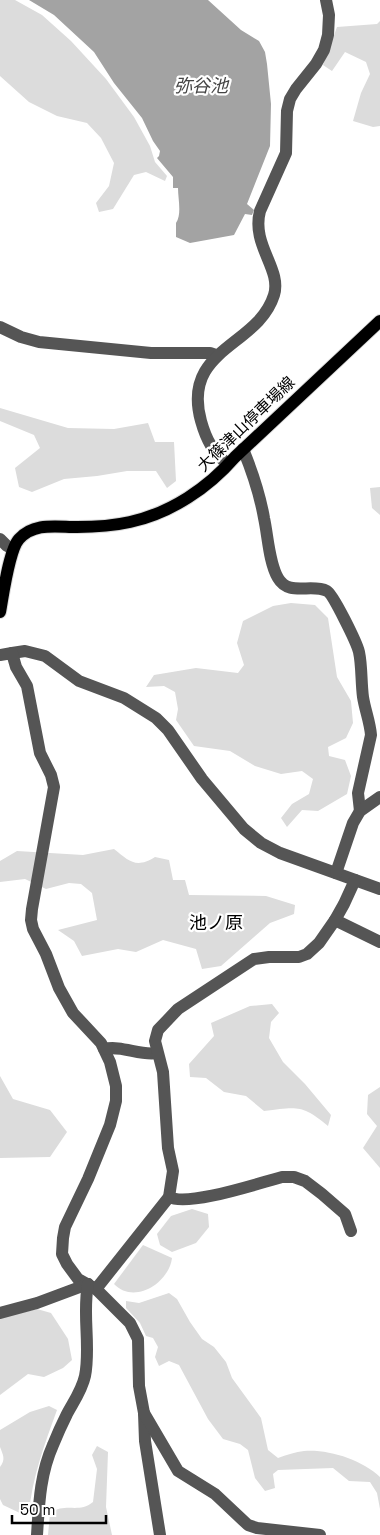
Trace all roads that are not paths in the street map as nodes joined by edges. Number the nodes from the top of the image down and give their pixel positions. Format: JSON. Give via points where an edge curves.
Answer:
{"nodes":[{"id":1,"x":326,"y":0,"type":"edge"},
{"id":2,"x":380,"y":321,"type":"edge"},
{"id":3,"x":0,"y":327,"type":"edge"},
{"id":4,"x":216,"y":355,"type":"junction"},
{"id":5,"x":244,"y":449,"type":"junction"},
{"id":6,"x":228,"y":464,"type":"junction"},
{"id":7,"x":0,"y":539,"type":"edge"},
{"id":8,"x":13,"y":549,"type":"junction"},
{"id":9,"x":0,"y":612,"type":"edge"},
{"id":10,"x":6,"y":654,"type":"edge"},
{"id":11,"x":380,"y":797,"type":"edge"},
{"id":12,"x":360,"y":811,"type":"junction"},
{"id":13,"x":336,"y":873,"type":"junction"},
{"id":14,"x":355,"y":880,"type":"junction"},
{"id":15,"x":380,"y":889,"type":"edge"},
{"id":16,"x":335,"y":920,"type":"junction"},
{"id":17,"x":380,"y":942,"type":"edge"},
{"id":18,"x":104,"y":1049,"type":"junction"},
{"id":19,"x":157,"y":1053,"type":"junction"},
{"id":20,"x":169,"y":1197,"type":"junction"},
{"id":21,"x":351,"y":1231,"type":"dead end"},
{"id":22,"x":92,"y":1287,"type":"junction"},
{"id":23,"x":0,"y":1313,"type":"edge"},
{"id":24,"x":144,"y":1413,"type":"junction"},
{"id":25,"x":37,"y":1535,"type":"edge"},
{"id":26,"x":160,"y":1535,"type":"edge"},
{"id":27,"x":320,"y":1535,"type":"edge"}],
"edges":[{"from":1,"to":4,"type":"street","via":[[329,15],[324,50],[290,99],[286,153],[258,220],[261,242],[275,280],[274,295],[258,322]]},
{"from":2,"to":5,"type":"main road","name":"大篠津山停車場線"},
{"from":3,"to":4,"type":"street","via":[[39,342],[151,353]]},
{"from":4,"to":6,"type":"street","via":[[199,384],[197,399],[205,437]]},
{"from":5,"to":6,"type":"main road","name":"大篠津山停車場線"},
{"from":5,"to":12,"type":"street","via":[[264,514],[273,568],[278,579],[297,589],[327,591],[355,638],[363,701],[371,726],[358,793]]},
{"from":6,"to":8,"type":"main road","name":"大篠津山停車場線","via":[[207,485],[149,517],[103,526],[39,528],[26,533]]},
{"from":7,"to":8,"type":"street"},
{"from":8,"to":9,"type":"main road"},
{"from":10,"to":13,"type":"street","via":[[25,651],[45,656],[79,681],[124,698],[156,718],[244,829],[280,853]]},
{"from":10,"to":18,"type":"street","via":[[27,686],[40,753],[54,787],[32,909],[33,929],[65,1000]]},
{"from":11,"to":12,"type":"street"},
{"from":12,"to":13,"type":"street"},
{"from":13,"to":14,"type":"street"},
{"from":14,"to":15,"type":"street"},
{"from":14,"to":16,"type":"street"},
{"from":16,"to":17,"type":"street"},
{"from":16,"to":19,"type":"street","via":[[307,954],[254,959],[178,1009],[158,1030],[155,1041]]},
{"from":18,"to":19,"type":"street"},
{"from":18,"to":22,"type":"street","via":[[116,1086],[116,1101],[110,1125],[69,1217],[62,1254],[78,1279]]},
{"from":19,"to":20,"type":"street","via":[[163,1072],[168,1148],[173,1171]]},
{"from":20,"to":21,"type":"street","via":[[202,1198],[282,1177],[294,1177],[305,1181],[345,1214]]},
{"from":20,"to":22,"type":"street"},
{"from":22,"to":23,"type":"street"},
{"from":22,"to":24,"type":"street","via":[[130,1324],[138,1339],[139,1386]]},
{"from":22,"to":25,"type":"street","via":[[85,1299],[87,1352],[82,1389],[44,1470]]},
{"from":24,"to":26,"type":"street","via":[[145,1441]]},
{"from":24,"to":27,"type":"street","via":[[178,1471],[215,1494],[248,1525]]}]}
